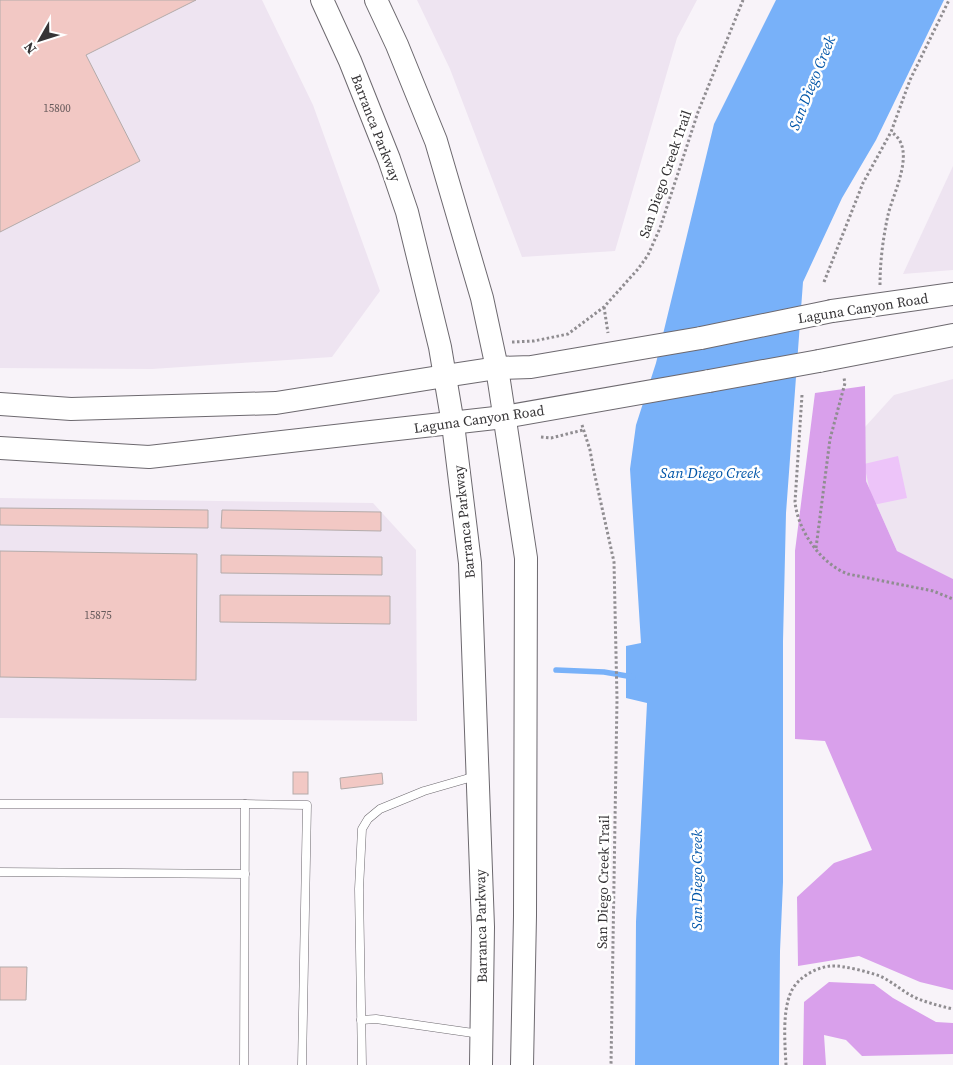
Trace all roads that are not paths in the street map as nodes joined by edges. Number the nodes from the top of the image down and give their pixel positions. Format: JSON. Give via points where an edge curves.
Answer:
{"nodes":[{"id":1,"x":322,"y":0,"type":"edge"},
{"id":2,"x":376,"y":0,"type":"edge"},
{"id":3,"x":953,"y":294,"type":"edge"},
{"id":4,"x":953,"y":335,"type":"edge"},
{"id":5,"x":497,"y":368,"type":"junction"},
{"id":6,"x":445,"y":376,"type":"junction"},
{"id":7,"x":0,"y":404,"type":"edge"},
{"id":8,"x":504,"y":417,"type":"junction"},
{"id":9,"x":453,"y":424,"type":"junction"},
{"id":10,"x":0,"y":448,"type":"edge"},
{"id":11,"x":478,"y":775,"type":"junction"},
{"id":12,"x":0,"y":804,"type":"edge"},
{"id":13,"x":245,"y":804,"type":"junction"},
{"id":14,"x":0,"y":872,"type":"edge"},
{"id":15,"x":245,"y":874,"type":"junction"},
{"id":16,"x":361,"y":1020,"type":"junction"},
{"id":17,"x":481,"y":1034,"type":"junction"},
{"id":18,"x":244,"y":1065,"type":"edge"},
{"id":19,"x":302,"y":1065,"type":"edge"},
{"id":20,"x":362,"y":1065,"type":"edge"},
{"id":21,"x":481,"y":1065,"type":"edge"},
{"id":22,"x":522,"y":1065,"type":"edge"}],
"edges":[{"from":1,"to":6,"type":"main road","name":"Barranca Parkway","via":[[390,160],[407,212]]},
{"from":2,"to":5,"type":"main road","via":[[436,141],[482,298]]},
{"from":3,"to":5,"type":"main road","name":"Laguna Canyon Road","bridge":true,"via":[[832,311],[701,338],[531,367]]},
{"from":4,"to":8,"type":"main road","name":"Laguna Canyon Road","bridge":true},
{"from":5,"to":6,"type":"main road","name":"Laguna Canyon Road"},
{"from":5,"to":8,"type":"main road"},
{"from":6,"to":7,"type":"main road","name":"Laguna Canyon Road","via":[[276,403],[71,409]]},
{"from":6,"to":9,"type":"main road","name":"Barranca Parkway"},
{"from":8,"to":9,"type":"main road","name":"Laguna Canyon Road"},
{"from":8,"to":22,"type":"main road","via":[[526,558]]},
{"from":9,"to":10,"type":"main road","name":"Laguna Canyon Road","via":[[149,458]]},
{"from":9,"to":11,"type":"main road","name":"Barranca Parkway","via":[[470,563]]},
{"from":11,"to":16,"type":"lane","via":[[424,790],[380,809],[362,829],[359,888]]},
{"from":11,"to":17,"type":"main road","name":"Barranca Parkway","via":[[483,927]]},
{"from":12,"to":13,"type":"lane"},
{"from":13,"to":15,"type":"lane"},
{"from":13,"to":19,"type":"lane","via":[[307,805]]},
{"from":14,"to":15,"type":"lane"},
{"from":15,"to":18,"type":"lane"},
{"from":16,"to":17,"type":"lane","via":[[376,1019]]},
{"from":16,"to":20,"type":"lane"},
{"from":17,"to":21,"type":"main road","name":"Barranca Parkway"}]}
